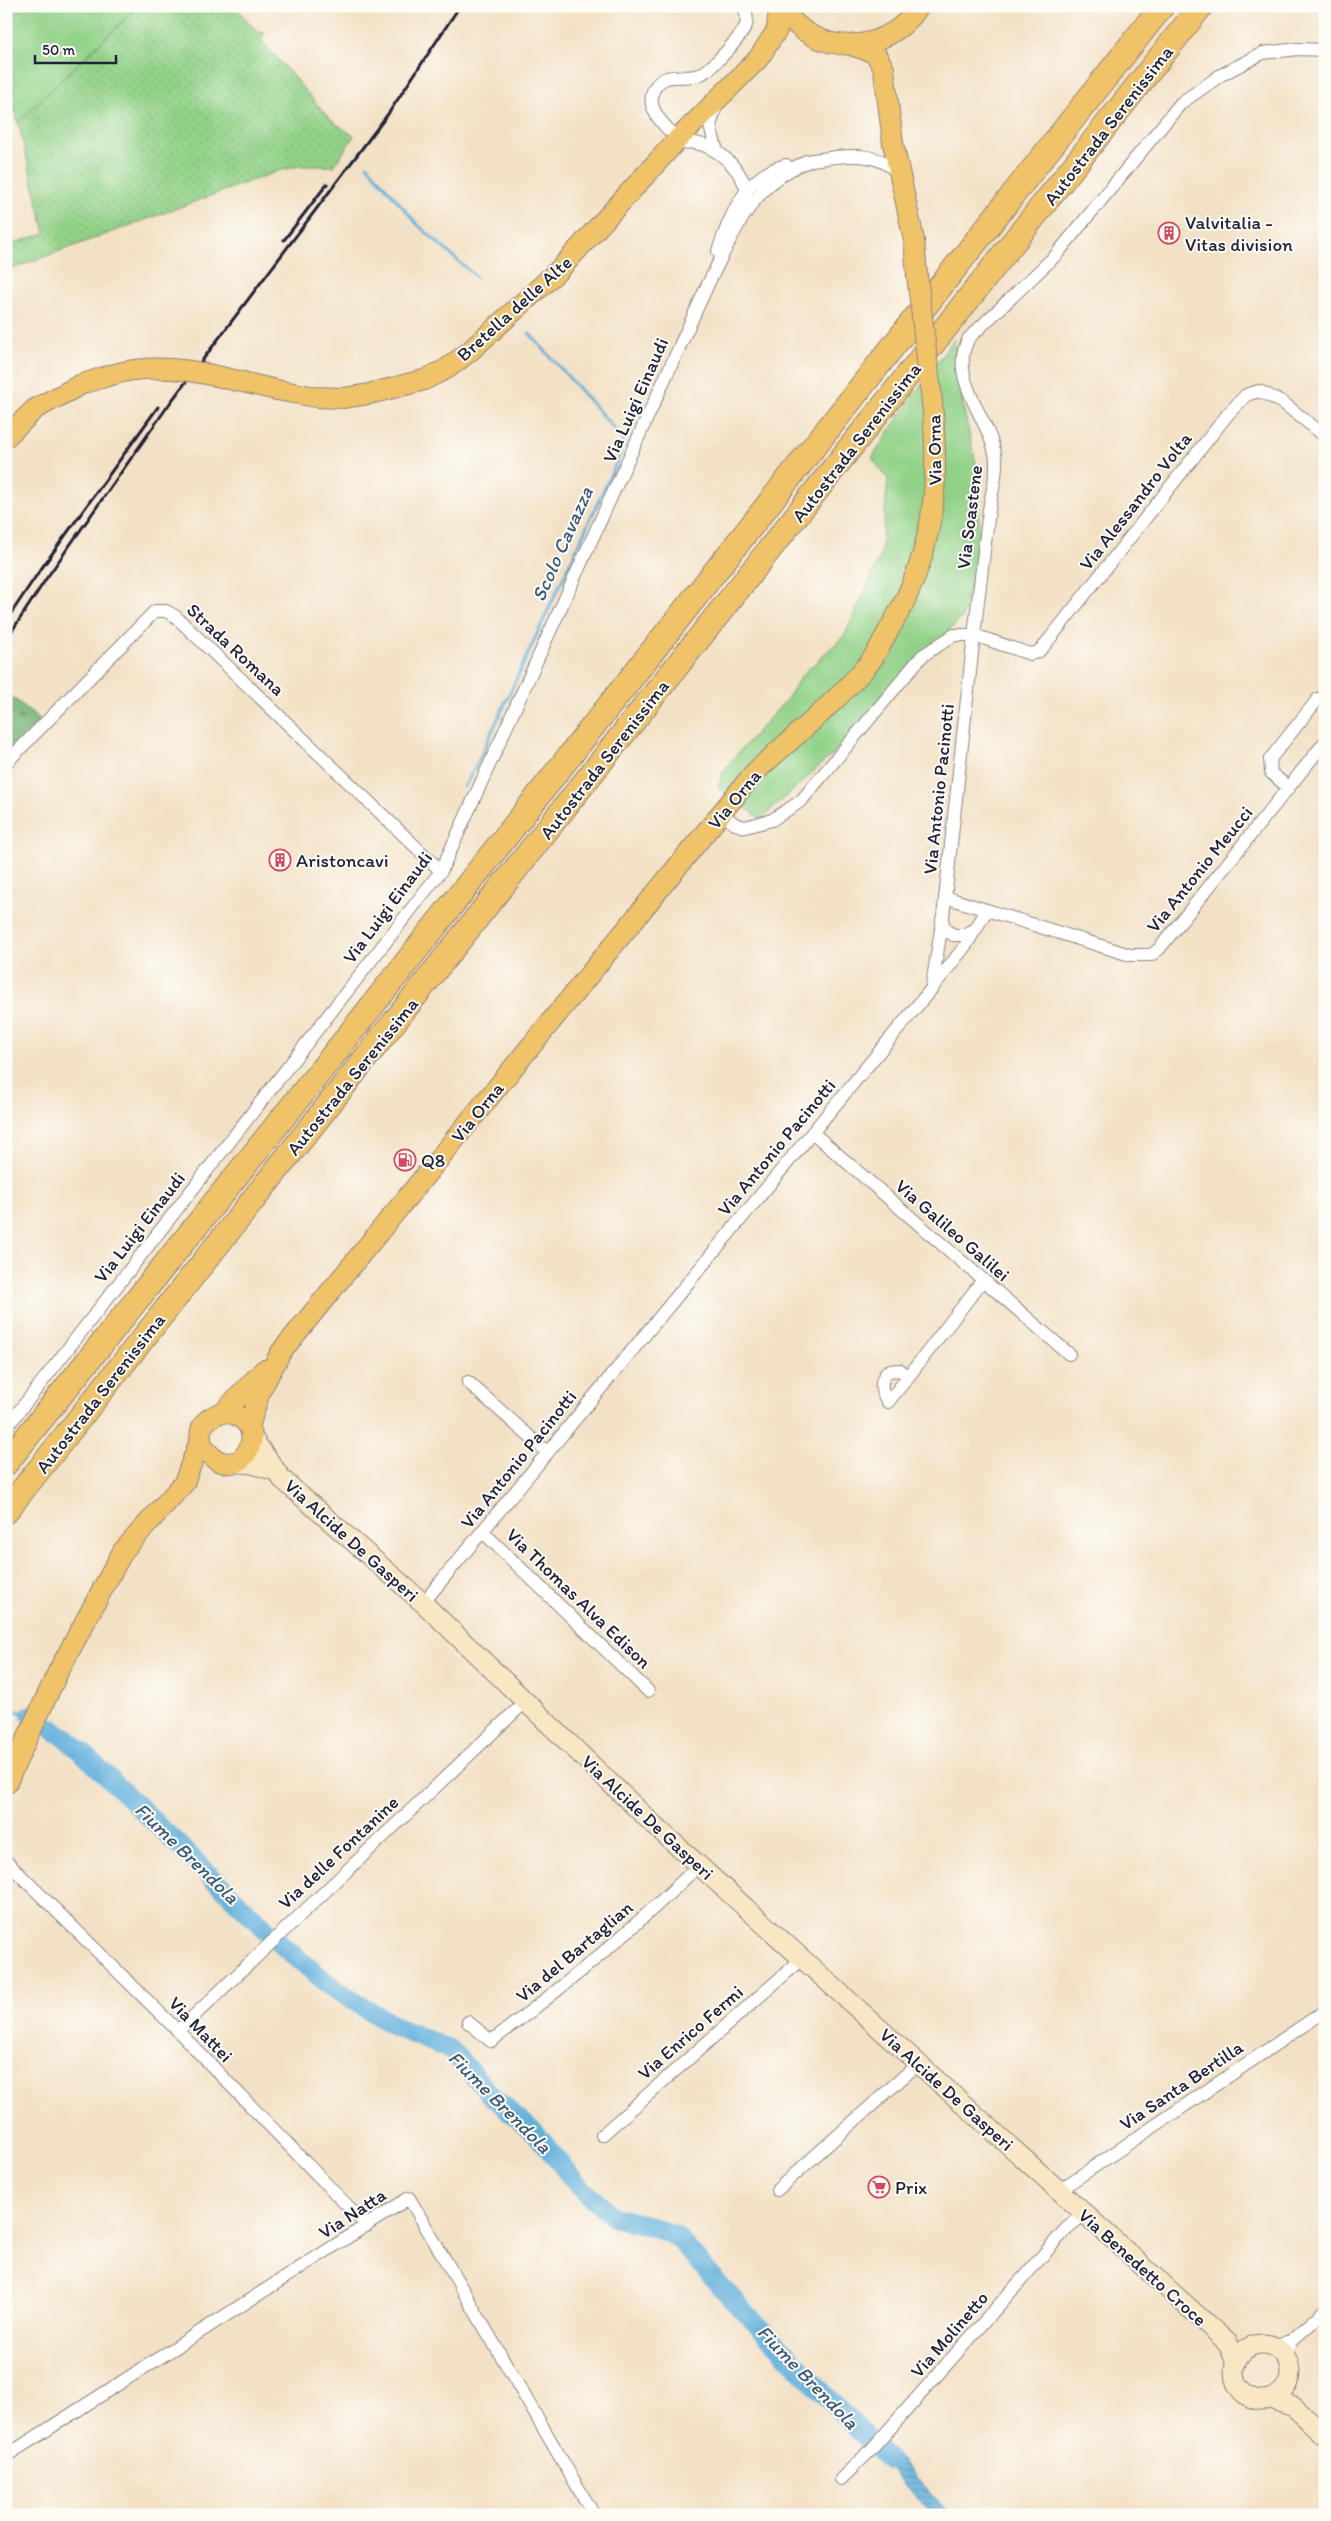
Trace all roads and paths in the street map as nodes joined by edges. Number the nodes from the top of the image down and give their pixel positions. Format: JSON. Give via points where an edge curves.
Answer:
{"nodes":[{"id":1,"x":744,"y":6,"type":"edge"},
{"id":2,"x":780,"y":6,"type":"edge"},
{"id":3,"x":919,"y":6,"type":"edge"},
{"id":4,"x":1162,"y":6,"type":"edge"},
{"id":5,"x":1201,"y":6,"type":"edge"},
{"id":6,"x":904,"y":26,"type":"junction"},
{"id":7,"x":815,"y":38,"type":"junction"},
{"id":8,"x":854,"y":46,"type":"junction"},
{"id":9,"x":1325,"y":50,"type":"edge"},
{"id":10,"x":758,"y":59,"type":"junction"},
{"id":11,"x":887,"y":77,"type":"junction"},
{"id":12,"x":723,"y":94,"type":"junction"},
{"id":13,"x":892,"y":125,"type":"junction"},
{"id":14,"x":672,"y":146,"type":"junction"},
{"id":15,"x":716,"y":151,"type":"junction"},
{"id":16,"x":869,"y":156,"type":"junction"},
{"id":17,"x":812,"y":160,"type":"junction"},
{"id":18,"x":731,"y":166,"type":"junction"},
{"id":19,"x":769,"y":172,"type":"junction"},
{"id":20,"x":901,"y":177,"type":"junction"},
{"id":21,"x":747,"y":190,"type":"junction"},
{"id":22,"x":734,"y":209,"type":"junction"},
{"id":23,"x":720,"y":261,"type":"junction"},
{"id":24,"x":708,"y":284,"type":"junction"},
{"id":25,"x":1325,"y":436,"type":"edge"},
{"id":26,"x":6,"y":437,"type":"edge"},
{"id":27,"x":974,"y":635,"type":"junction"},
{"id":28,"x":1325,"y":697,"type":"edge"},
{"id":29,"x":1325,"y":742,"type":"edge"},
{"id":30,"x":6,"y":763,"type":"edge"},
{"id":31,"x":1289,"y":788,"type":"junction"},
{"id":32,"x":721,"y":813,"type":"junction"},
{"id":33,"x":441,"y":871,"type":"junction"},
{"id":34,"x":945,"y":898,"type":"junction"},
{"id":35,"x":987,"y":910,"type":"junction"},
{"id":36,"x":942,"y":917,"type":"junction"},
{"id":37,"x":976,"y":928,"type":"junction"},
{"id":38,"x":932,"y":988,"type":"junction"},
{"id":39,"x":813,"y":1133,"type":"junction"},
{"id":40,"x":983,"y":1280,"type":"junction"},
{"id":41,"x":281,"y":1352,"type":"junction"},
{"id":42,"x":1069,"y":1354,"type":"dead end"},
{"id":43,"x":908,"y":1376,"type":"dead end"},
{"id":44,"x":468,"y":1382,"type":"dead end"},
{"id":45,"x":224,"y":1412,"type":"junction"},
{"id":46,"x":6,"y":1428,"type":"edge"},
{"id":47,"x":250,"y":1432,"type":"junction"},
{"id":48,"x":201,"y":1438,"type":"junction"},
{"id":49,"x":548,"y":1452,"type":"junction"},
{"id":50,"x":228,"y":1462,"type":"junction"},
{"id":51,"x":6,"y":1463,"type":"edge"},
{"id":52,"x":275,"y":1471,"type":"junction"},
{"id":53,"x":184,"y":1483,"type":"junction"},
{"id":54,"x":6,"y":1512,"type":"edge"},
{"id":55,"x":483,"y":1532,"type":"junction"},
{"id":56,"x":423,"y":1603,"type":"junction"},
{"id":57,"x":648,"y":1691,"type":"dead end"},
{"id":58,"x":526,"y":1701,"type":"junction"},
{"id":59,"x":6,"y":1784,"type":"edge"},
{"id":60,"x":6,"y":1861,"type":"edge"},
{"id":61,"x":699,"y":1865,"type":"junction"},
{"id":62,"x":802,"y":1958,"type":"junction"},
{"id":63,"x":1325,"y":2012,"type":"edge"},
{"id":64,"x":468,"y":2022,"type":"dead end"},
{"id":65,"x":178,"y":2031,"type":"junction"},
{"id":66,"x":919,"y":2063,"type":"junction"},
{"id":67,"x":602,"y":2136,"type":"dead end"},
{"id":68,"x":777,"y":2190,"type":"dead end"},
{"id":69,"x":1058,"y":2190,"type":"junction"},
{"id":70,"x":1084,"y":2214,"type":"junction"},
{"id":71,"x":367,"y":2226,"type":"junction"},
{"id":72,"x":1325,"y":2311,"type":"edge"},
{"id":73,"x":1228,"y":2342,"type":"junction"},
{"id":74,"x":1254,"y":2345,"type":"junction"},
{"id":75,"x":1283,"y":2347,"type":"junction"},
{"id":76,"x":1236,"y":2363,"type":"junction"},
{"id":77,"x":1289,"y":2381,"type":"junction"},
{"id":78,"x":1270,"y":2399,"type":"junction"},
{"id":79,"x":1294,"y":2407,"type":"junction"},
{"id":80,"x":1325,"y":2436,"type":"edge"},
{"id":81,"x":6,"y":2456,"type":"edge"},
{"id":82,"x":841,"y":2479,"type":"dead end"},
{"id":83,"x":594,"y":2515,"type":"edge"}],
"edges":[{"from":1,"to":14,"type":"street","via":[[746,24],[742,33],[711,66],[701,74],[666,78],[654,89],[651,98],[654,112]]},
{"from":2,"to":7,"type":"main road","via":[[793,22]]},
{"from":2,"to":10,"type":"main road","name":"Bretella delle Alte","via":[[777,30]]},
{"from":3,"to":6,"type":"main road"},
{"from":4,"to":51,"type":"highway","name":"Autostrada Serenissima","via":[[338,1049]]},
{"from":5,"to":54,"type":"highway","name":"Autostrada Serenissima"},
{"from":6,"to":8,"type":"main road","via":[[881,40]]},
{"from":6,"to":11,"type":"main road","name":"Via Orna","via":[[892,48]]},
{"from":7,"to":8,"type":"main road"},
{"from":7,"to":10,"type":"main road","via":[[797,37],[785,41]]},
{"from":8,"to":11,"type":"main road","name":"Via Orna","via":[[878,56]]},
{"from":9,"to":27,"type":"street","name":"Via Soastene","via":[[1263,53],[1221,75],[1181,103],[1056,255],[969,338],[963,348],[962,360],[967,386],[996,460]]},
{"from":10,"to":12,"type":"main road","name":"Bretella delle Alte"},
{"from":11,"to":13,"type":"main road","name":"Via Orna"},
{"from":12,"to":14,"type":"main road","name":"Bretella delle Alte"},
{"from":12,"to":15,"type":"street","via":[[710,122]]},
{"from":13,"to":16,"type":"street","via":[[884,147],[879,153]]},
{"from":13,"to":20,"type":"main road","name":"Via Orna"},
{"from":14,"to":15,"type":"street","name":"Via Luigi Einaudi","via":[[689,141],[700,142]]},
{"from":14,"to":26,"type":"main road","name":"Bretella delle Alte","bridge":true,"via":[[560,269],[470,351],[448,368],[424,380],[344,398],[276,390],[188,370],[124,372],[82,384],[35,409]]},
{"from":15,"to":18,"type":"street","name":"Via Luigi Einaudi"},
{"from":16,"to":17,"type":"street","name":"Via Luigi Einaudi"},
{"from":16,"to":20,"type":"street","via":[[884,161]]},
{"from":17,"to":19,"type":"street","name":"Via Luigi Einaudi","via":[[784,165]]},
{"from":17,"to":23,"type":"street","name":"Via Luigi Einaudi","via":[[783,173],[764,188],[749,206]]},
{"from":18,"to":19,"type":"street","name":"Via Luigi Einaudi","via":[[750,173]]},
{"from":18,"to":21,"type":"street","name":"Via Luigi Einaudi"},
{"from":18,"to":22,"type":"street","name":"Via Luigi Einaudi","via":[[737,181]]},
{"from":19,"to":21,"type":"street","name":"Via Luigi Einaudi"},
{"from":20,"to":32,"type":"main road","name":"Via Orna","bridge":true,"via":[[914,240],[936,439],[934,507],[922,559],[905,604],[871,661],[754,773]]},
{"from":21,"to":22,"type":"street","name":"Via Luigi Einaudi"},
{"from":21,"to":23,"type":"street","name":"Via Luigi Einaudi","via":[[745,204]]},
{"from":22,"to":24,"type":"street","name":"Via Luigi Einaudi"},
{"from":23,"to":24,"type":"street","name":"Via Luigi Einaudi"},
{"from":24,"to":33,"type":"street","name":"Via Luigi Einaudi"},
{"from":25,"to":27,"type":"street","name":"Via Alessandro Volta","via":[[1273,396],[1259,391],[1246,395],[1038,652],[1030,654]]},
{"from":27,"to":32,"type":"street","via":[[954,635],[922,656],[801,801],[772,820],[745,827]]},
{"from":27,"to":34,"type":"street","name":"Via Antonio Pacinotti"},
{"from":28,"to":31,"type":"street","via":[[1318,699],[1270,759],[1271,773]]},
{"from":29,"to":31,"type":"street","name":"Via Antonio Meucci"},
{"from":30,"to":33,"type":"street","name":"Strada Romana","via":[[155,611],[166,612],[182,623]]},
{"from":31,"to":35,"type":"street","name":"Via Antonio Meucci","via":[[1151,956],[1130,954]]},
{"from":32,"to":41,"type":"main road","name":"Via Orna"},
{"from":33,"to":46,"type":"street","name":"Via Luigi Einaudi"},
{"from":34,"to":35,"type":"street","name":"Via Antonio Meucci"},
{"from":34,"to":36,"type":"street","name":"Via Antonio Pacinotti"},
{"from":35,"to":37,"type":"street"},
{"from":36,"to":37,"type":"street","via":[[944,928],[953,935],[964,935]]},
{"from":36,"to":38,"type":"street","name":"Via Antonio Pacinotti"},
{"from":37,"to":38,"type":"street"},
{"from":38,"to":39,"type":"street","name":"Via Antonio Pacinotti"},
{"from":39,"to":40,"type":"street","name":"Via Galileo Galilei"},
{"from":39,"to":49,"type":"street","name":"Via Antonio Pacinotti"},
{"from":40,"to":42,"type":"street","name":"Via Galileo Galilei"},
{"from":40,"to":43,"type":"street"},
{"from":41,"to":45,"type":"main road"},
{"from":41,"to":47,"type":"main road","name":"Via Orna","via":[[260,1391]]},
{"from":44,"to":49,"type":"street"},
{"from":45,"to":47,"type":"main road","via":[[243,1419]]},
{"from":45,"to":48,"type":"main road","via":[[207,1421]]},
{"from":47,"to":50,"type":"main road","via":[[246,1454]]},
{"from":47,"to":52,"type":"main road"},
{"from":48,"to":50,"type":"main road","via":[[209,1456]]},
{"from":48,"to":53,"type":"main road"},
{"from":49,"to":55,"type":"street","name":"Via Antonio Pacinotti"},
{"from":50,"to":52,"type":"main road","name":"Via Alcide De Gasperi","via":[[252,1464]]},
{"from":50,"to":53,"type":"main road"},
{"from":52,"to":56,"type":"main road","name":"Via Alcide De Gasperi"},
{"from":53,"to":59,"type":"main road","via":[[123,1551],[45,1700]]},
{"from":55,"to":56,"type":"street","name":"Via Antonio Pacinotti"},
{"from":55,"to":57,"type":"street","name":"Via Thomas Alva Edison"},
{"from":56,"to":58,"type":"main road","name":"Via Alcide De Gasperi"},
{"from":58,"to":61,"type":"main road","name":"Via Alcide De Gasperi"},
{"from":58,"to":65,"type":"street","name":"Via delle Fontanine"},
{"from":60,"to":65,"type":"street","name":"Via Mattei"},
{"from":61,"to":62,"type":"main road","name":"Via Alcide De Gasperi"},
{"from":61,"to":64,"type":"street","name":"Via del Bartaglian","via":[[645,1917],[544,2002],[491,2041]]},
{"from":62,"to":66,"type":"main road","name":"Via Alcide De Gasperi"},
{"from":62,"to":67,"type":"street","name":"Via Enrico Fermi"},
{"from":63,"to":69,"type":"street","name":"Via Santa Bertilla"},
{"from":65,"to":71,"type":"street","name":"Via Mattei"},
{"from":66,"to":68,"type":"street","name":"Via Alcide De Gasperi"},
{"from":66,"to":69,"type":"main road","name":"Via Alcide De Gasperi"},
{"from":69,"to":70,"type":"main road","name":"Via Benedetto Croce"},
{"from":70,"to":73,"type":"main road","name":"Via Benedetto Croce"},
{"from":70,"to":82,"type":"street","name":"Via Molinetto","via":[[1067,2228],[871,2450]]},
{"from":71,"to":81,"type":"street","name":"Via Natta"},
{"from":71,"to":83,"type":"street","name":"Via Natta","via":[[409,2198]]},
{"from":72,"to":75,"type":"street"},
{"from":73,"to":74,"type":"main road"},
{"from":73,"to":76,"type":"main road","name":"Via Benedetto Croce"},
{"from":74,"to":75,"type":"main road"},
{"from":74,"to":76,"type":"main road","via":[[1242,2352]]},
{"from":75,"to":77,"type":"main road","via":[[1290,2368]]},
{"from":76,"to":78,"type":"main road","name":"Via Benedetto Croce","via":[[1236,2383],[1244,2393],[1256,2399]]},
{"from":77,"to":78,"type":"main road"},
{"from":77,"to":79,"type":"main road"},
{"from":78,"to":79,"type":"main road","name":"Via Benedetto Croce"},
{"from":79,"to":80,"type":"main road","name":"Via Benedetto Croce"}]}
